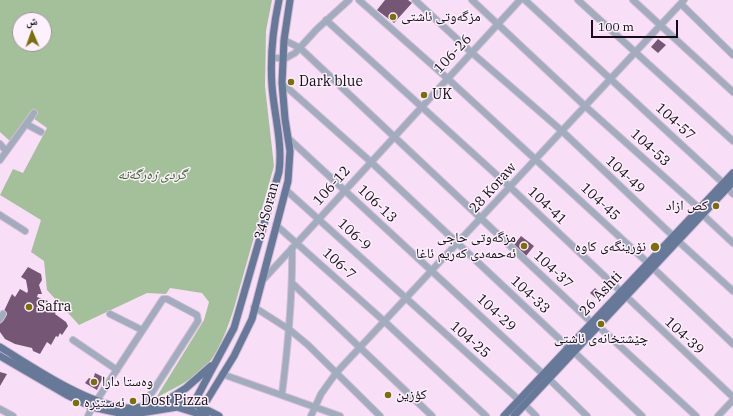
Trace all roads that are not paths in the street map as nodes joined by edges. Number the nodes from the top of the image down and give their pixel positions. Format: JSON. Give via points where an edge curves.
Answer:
{"nodes":[{"id":1,"x":279,"y":0,"type":"edge"},
{"id":2,"x":290,"y":0,"type":"edge"},
{"id":3,"x":349,"y":0,"type":"edge"},
{"id":4,"x":359,"y":0,"type":"edge"},
{"id":5,"x":415,"y":0,"type":"edge"},
{"id":6,"x":472,"y":0,"type":"edge"},
{"id":7,"x":520,"y":0,"type":"edge"},
{"id":8,"x":525,"y":0,"type":"edge"},
{"id":9,"x":578,"y":0,"type":"edge"},
{"id":10,"x":633,"y":0,"type":"edge"},
{"id":11,"x":682,"y":2,"type":"edge"},
{"id":12,"x":326,"y":20,"type":"junction"},
{"id":13,"x":498,"y":23,"type":"junction"},
{"id":14,"x":661,"y":25,"type":"junction"},
{"id":15,"x":284,"y":40,"type":"junction"},
{"id":16,"x":300,"y":48,"type":"junction"},
{"id":17,"x":471,"y":52,"type":"junction"},
{"id":18,"x":635,"y":53,"type":"junction"},
{"id":19,"x":733,"y":55,"type":"edge"},
{"id":20,"x":272,"y":58,"type":"junction"},
{"id":21,"x":283,"y":59,"type":"junction"},
{"id":22,"x":447,"y":78,"type":"junction"},
{"id":23,"x":610,"y":80,"type":"junction"},
{"id":24,"x":282,"y":83,"type":"junction"},
{"id":25,"x":733,"y":92,"type":"edge"},
{"id":26,"x":585,"y":106,"type":"junction"},
{"id":27,"x":420,"y":107,"type":"junction"},
{"id":28,"x":34,"y":113,"type":"dead end"},
{"id":29,"x":26,"y":124,"type":"junction"},
{"id":30,"x":562,"y":131,"type":"junction"},
{"id":31,"x":41,"y":132,"type":"dead end"},
{"id":32,"x":394,"y":135,"type":"junction"},
{"id":33,"x":288,"y":138,"type":"junction"},
{"id":34,"x":733,"y":141,"type":"edge"},
{"id":35,"x":0,"y":144,"type":"edge"},
{"id":36,"x":6,"y":151,"type":"junction"},
{"id":37,"x":536,"y":158,"type":"junction"},
{"id":38,"x":0,"y":160,"type":"edge"},
{"id":39,"x":371,"y":162,"type":"junction"},
{"id":40,"x":733,"y":172,"type":"edge"},
{"id":41,"x":733,"y":182,"type":"edge"},
{"id":42,"x":725,"y":186,"type":"junction"},
{"id":43,"x":510,"y":187,"type":"junction"},
{"id":44,"x":286,"y":190,"type":"junction"},
{"id":45,"x":344,"y":190,"type":"junction"},
{"id":46,"x":733,"y":194,"type":"edge"},
{"id":47,"x":701,"y":211,"type":"junction"},
{"id":48,"x":0,"y":215,"type":"edge"},
{"id":49,"x":481,"y":218,"type":"junction"},
{"id":50,"x":319,"y":219,"type":"junction"},
{"id":51,"x":276,"y":225,"type":"junction"},
{"id":52,"x":25,"y":231,"type":"dead end"},
{"id":53,"x":676,"y":238,"type":"junction"},
{"id":54,"x":297,"y":242,"type":"junction"},
{"id":55,"x":733,"y":243,"type":"edge"},
{"id":56,"x":457,"y":244,"type":"junction"},
{"id":57,"x":292,"y":248,"type":"junction"},
{"id":58,"x":650,"y":265,"type":"junction"},
{"id":59,"x":432,"y":271,"type":"junction"},
{"id":60,"x":262,"y":281,"type":"junction"},
{"id":61,"x":293,"y":284,"type":"junction"},
{"id":62,"x":733,"y":291,"type":"edge"},
{"id":63,"x":622,"y":295,"type":"junction"},
{"id":64,"x":405,"y":299,"type":"junction"},
{"id":65,"x":254,"y":307,"type":"junction"},
{"id":66,"x":110,"y":314,"type":"dead end"},
{"id":67,"x":384,"y":321,"type":"junction"},
{"id":68,"x":595,"y":324,"type":"junction"},
{"id":69,"x":142,"y":330,"type":"junction"},
{"id":70,"x":290,"y":330,"type":"junction"},
{"id":71,"x":73,"y":340,"type":"dead end"},
{"id":72,"x":733,"y":344,"type":"edge"},
{"id":73,"x":0,"y":347,"type":"edge"},
{"id":74,"x":360,"y":348,"type":"junction"},
{"id":75,"x":571,"y":350,"type":"junction"},
{"id":76,"x":0,"y":356,"type":"edge"},
{"id":77,"x":218,"y":358,"type":"junction"},
{"id":78,"x":117,"y":370,"type":"junction"},
{"id":79,"x":336,"y":373,"type":"junction"},
{"id":80,"x":222,"y":374,"type":"junction"},
{"id":81,"x":546,"y":377,"type":"junction"},
{"id":82,"x":282,"y":394,"type":"junction"},
{"id":83,"x":733,"y":399,"type":"edge"},
{"id":84,"x":97,"y":400,"type":"junction"},
{"id":85,"x":522,"y":402,"type":"junction"},
{"id":86,"x":162,"y":403,"type":"junction"},
{"id":87,"x":92,"y":407,"type":"junction"},
{"id":88,"x":192,"y":407,"type":"junction"},
{"id":89,"x":315,"y":407,"type":"junction"},
{"id":90,"x":0,"y":409,"type":"edge"},
{"id":91,"x":202,"y":412,"type":"edge"},
{"id":92,"x":139,"y":413,"type":"edge"},
{"id":93,"x":154,"y":414,"type":"edge"},
{"id":94,"x":13,"y":416,"type":"edge"},
{"id":95,"x":88,"y":416,"type":"edge"},
{"id":96,"x":219,"y":416,"type":"edge"},
{"id":97,"x":312,"y":416,"type":"edge"},
{"id":98,"x":340,"y":416,"type":"edge"},
{"id":99,"x":380,"y":416,"type":"edge"},
{"id":100,"x":432,"y":416,"type":"edge"},
{"id":101,"x":486,"y":416,"type":"edge"},
{"id":102,"x":504,"y":416,"type":"edge"},
{"id":103,"x":514,"y":416,"type":"edge"},
{"id":104,"x":536,"y":416,"type":"edge"},
{"id":105,"x":587,"y":416,"type":"edge"},
{"id":106,"x":642,"y":416,"type":"edge"},
{"id":107,"x":696,"y":416,"type":"edge"},
{"id":108,"x":718,"y":416,"type":"edge"}],
"edges":[{"from":1,"to":20,"type":"main road","name":"34 Soran"},
{"from":2,"to":15,"type":"main road","name":"34 Soran"},
{"from":3,"to":12,"type":"street"},
{"from":4,"to":22,"type":"street","name":"104-45"},
{"from":5,"to":17,"type":"street","name":"104-49"},
{"from":6,"to":13,"type":"street","name":"104-53"},
{"from":7,"to":13,"type":"street","name":"106-26"},
{"from":8,"to":23,"type":"street","name":"104-57"},
{"from":9,"to":18,"type":"street"},
{"from":10,"to":14,"type":"street"},
{"from":11,"to":14,"type":"street","name":"28 Koraw"},
{"from":11,"to":19,"type":"street"},
{"from":12,"to":16,"type":"street"},
{"from":12,"to":27,"type":"street","name":"104-41"},
{"from":13,"to":17,"type":"street","name":"106-26"},
{"from":13,"to":26,"type":"street","name":"104-53"},
{"from":14,"to":18,"type":"street","name":"28 Koraw"},
{"from":14,"to":25,"type":"street"},
{"from":15,"to":16,"type":"street","name":"104-37"},
{"from":15,"to":21,"type":"main road","name":"34 Soran"},
{"from":16,"to":21,"type":"street","via":[[293,55]]},
{"from":16,"to":32,"type":"street","name":"104-37"},
{"from":17,"to":22,"type":"street","name":"106-26"},
{"from":17,"to":30,"type":"street","name":"104-49"},
{"from":18,"to":23,"type":"street","name":"28 Koraw"},
{"from":18,"to":34,"type":"street"},
{"from":20,"to":21,"type":"street"},
{"from":20,"to":77,"type":"main road","name":"34 Soran","via":[[279,172],[239,314]]},
{"from":21,"to":24,"type":"main road","name":"34 Soran"},
{"from":22,"to":27,"type":"street","name":"106-26"},
{"from":22,"to":37,"type":"street","name":"104-45"},
{"from":23,"to":26,"type":"street","name":"28 Koraw"},
{"from":23,"to":42,"type":"street","name":"104-57"},
{"from":24,"to":33,"type":"main road","name":"34 Soran"},
{"from":24,"to":39,"type":"street","name":"104-33"},
{"from":26,"to":30,"type":"street","name":"28 Koraw"},
{"from":26,"to":47,"type":"street","name":"104-53"},
{"from":27,"to":32,"type":"street","name":"106-12"},
{"from":27,"to":43,"type":"street","name":"104-41"},
{"from":28,"to":29,"type":"street"},
{"from":29,"to":31,"type":"street"},
{"from":29,"to":36,"type":"street"},
{"from":30,"to":37,"type":"street","name":"28 Koraw"},
{"from":30,"to":53,"type":"street","name":"104-49"},
{"from":32,"to":39,"type":"street","name":"106-12"},
{"from":32,"to":49,"type":"street","name":"104-37"},
{"from":33,"to":44,"type":"main road","name":"34 Soran","via":[[290,163]]},
{"from":33,"to":45,"type":"street","name":"106-13"},
{"from":35,"to":36,"type":"street"},
{"from":36,"to":38,"type":"street"},
{"from":37,"to":43,"type":"street","name":"28 Koraw"},
{"from":37,"to":58,"type":"street","name":"104-45"},
{"from":39,"to":45,"type":"street","name":"106-12"},
{"from":39,"to":56,"type":"street","name":"104-33"},
{"from":40,"to":42,"type":"main road","name":"26 Ashti"},
{"from":41,"to":42,"type":"main road","name":"26 Ashti"},
{"from":42,"to":46,"type":"street","name":"104-57"},
{"from":42,"to":47,"type":"main road","name":"26 Ashti"},
{"from":43,"to":49,"type":"street","name":"28 Koraw"},
{"from":43,"to":63,"type":"street","name":"104-41"},
{"from":44,"to":50,"type":"street","name":"106-9"},
{"from":44,"to":51,"type":"main road","name":"34 Soran"},
{"from":45,"to":50,"type":"street","name":"106-12"},
{"from":45,"to":59,"type":"street","name":"106-13"},
{"from":47,"to":53,"type":"main road","name":"26 Ashti"},
{"from":47,"to":55,"type":"street","name":"104-53"},
{"from":48,"to":52,"type":"street"},
{"from":49,"to":56,"type":"street","name":"28 Koraw"},
{"from":49,"to":68,"type":"street","name":"104-37"},
{"from":50,"to":54,"type":"street","name":"106-12"},
{"from":50,"to":64,"type":"street","name":"106-9"},
{"from":51,"to":54,"type":"street","name":"106-7"},
{"from":51,"to":60,"type":"main road","name":"34 Soran"},
{"from":53,"to":58,"type":"main road","name":"26 Ashti"},
{"from":53,"to":62,"type":"street","name":"104-49"},
{"from":54,"to":57,"type":"street","name":"106-12"},
{"from":54,"to":67,"type":"street","name":"106-7"},
{"from":56,"to":59,"type":"street","name":"28 Koraw"},
{"from":56,"to":75,"type":"street","name":"104-33"},
{"from":57,"to":60,"type":"street","name":"106-12"},
{"from":57,"to":61,"type":"street"},
{"from":58,"to":63,"type":"main road","name":"26 Ashti"},
{"from":58,"to":72,"type":"street","name":"104-45"},
{"from":59,"to":64,"type":"street","name":"28 Koraw"},
{"from":59,"to":81,"type":"street","name":"104-29"},
{"from":60,"to":65,"type":"main road","name":"34 Soran"},
{"from":61,"to":70,"type":"street"},
{"from":61,"to":74,"type":"street"},
{"from":63,"to":68,"type":"main road","name":"26 Ashti"},
{"from":63,"to":83,"type":"street","name":"104-39"},
{"from":64,"to":67,"type":"street","name":"28 Koraw"},
{"from":64,"to":85,"type":"street","name":"104-25"},
{"from":65,"to":70,"type":"street"},
{"from":65,"to":80,"type":"main road","name":"34 Soran","via":[[245,334]]},
{"from":66,"to":69,"type":"street"},
{"from":67,"to":74,"type":"street","name":"28 Koraw"},
{"from":67,"to":101,"type":"street","name":"106-7"},
{"from":68,"to":75,"type":"main road","name":"26 Ashti"},
{"from":68,"to":107,"type":"street","name":"104-37"},
{"from":69,"to":78,"type":"street"},
{"from":69,"to":92,"type":"street","via":[[163,299],[198,318]]},
{"from":70,"to":79,"type":"street"},
{"from":70,"to":82,"type":"street"},
{"from":71,"to":78,"type":"street"},
{"from":73,"to":84,"type":"main road"},
{"from":74,"to":79,"type":"street","name":"28 Koraw"},
{"from":74,"to":100,"type":"street"},
{"from":75,"to":81,"type":"main road","name":"26 Ashti"},
{"from":75,"to":106,"type":"street","name":"104-33"},
{"from":76,"to":87,"type":"main road"},
{"from":77,"to":86,"type":"main road","via":[[186,388]]},
{"from":77,"to":88,"type":"main road","name":"34 Soran"},
{"from":78,"to":84,"type":"street"},
{"from":79,"to":89,"type":"street","name":"28 Koraw"},
{"from":79,"to":99,"type":"street"},
{"from":80,"to":82,"type":"street"},
{"from":80,"to":91,"type":"main road","name":"34 Soran"},
{"from":81,"to":85,"type":"main road","name":"26 Ashti"},
{"from":81,"to":105,"type":"street","name":"104-29"},
{"from":82,"to":89,"type":"street"},
{"from":83,"to":108,"type":"street"},
{"from":84,"to":92,"type":"main road"},
{"from":85,"to":102,"type":"main road","name":"26 Ashti"},
{"from":85,"to":103,"type":"main road","name":"26 Ashti"},
{"from":85,"to":104,"type":"street","name":"104-25"},
{"from":86,"to":88,"type":"main road","via":[[175,401]]},
{"from":86,"to":92,"type":"main road"},
{"from":87,"to":92,"type":"main road","via":[[118,414]]},
{"from":87,"to":95,"type":"street"},
{"from":88,"to":91,"type":"main road"},
{"from":88,"to":93,"type":"main road","via":[[177,407]]},
{"from":89,"to":97,"type":"street","name":"28 Koraw"},
{"from":89,"to":98,"type":"street"},
{"from":90,"to":94,"type":"street"},
{"from":91,"to":96,"type":"main road"},
{"from":92,"to":93,"type":"main road"}]}
